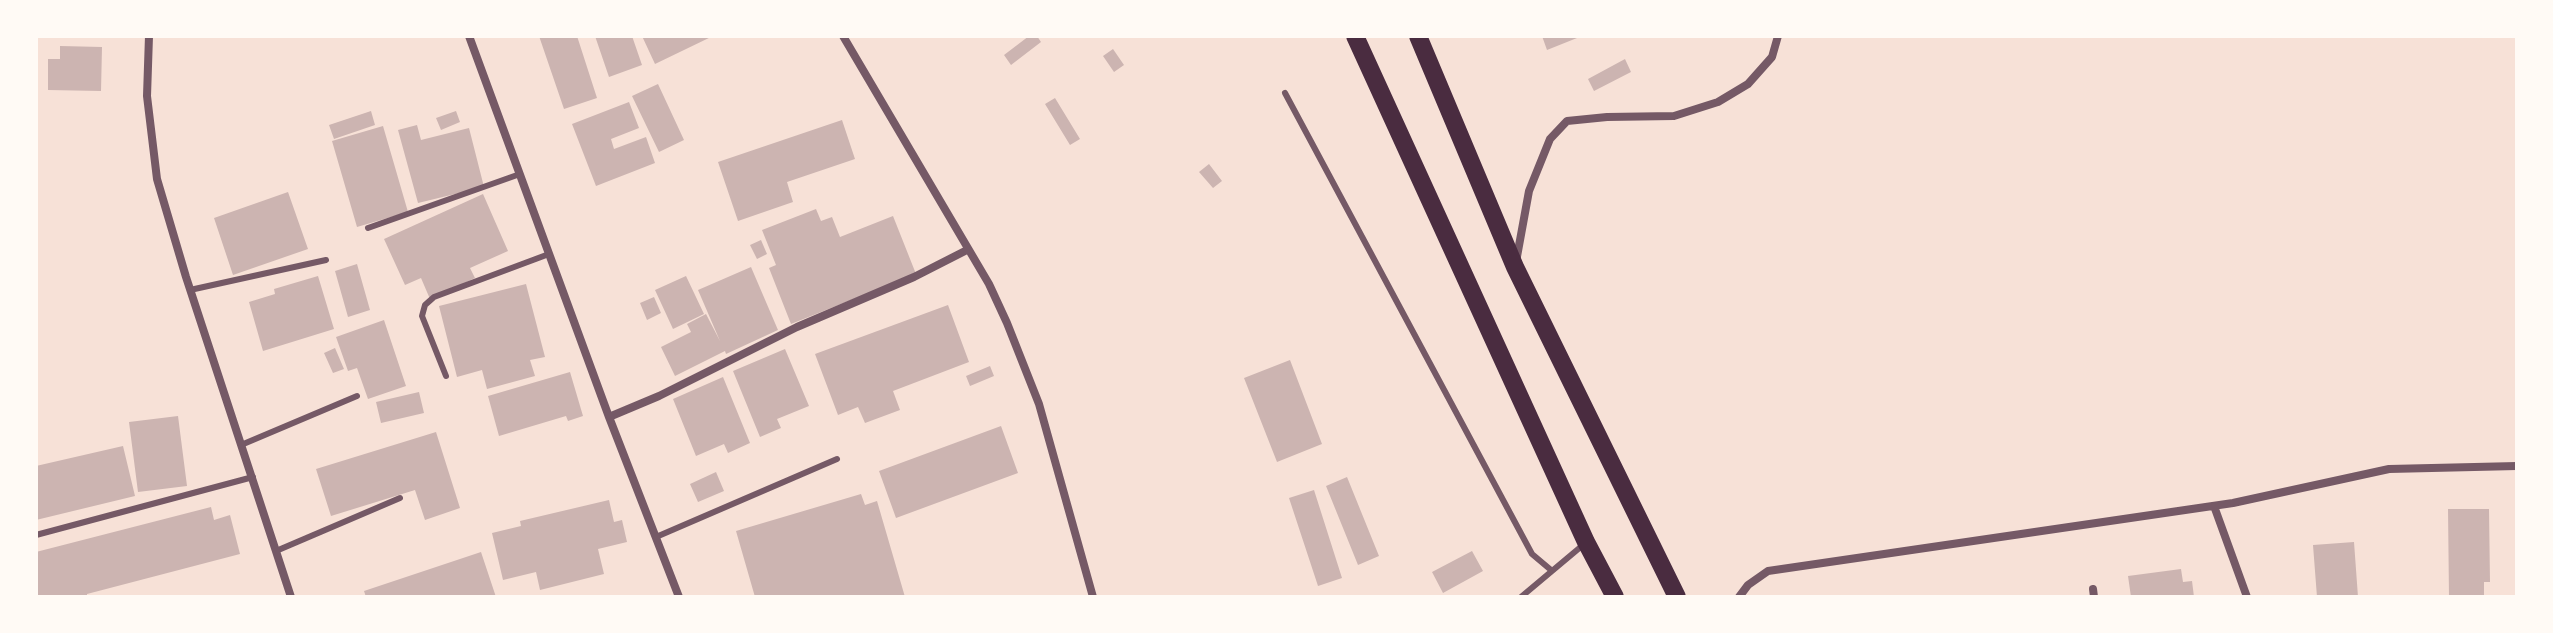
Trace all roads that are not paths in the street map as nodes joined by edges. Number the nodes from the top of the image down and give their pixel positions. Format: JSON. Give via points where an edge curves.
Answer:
{"nodes":[{"id":1,"x":149,"y":36,"type":"edge"},
{"id":2,"x":469,"y":36,"type":"edge"},
{"id":3,"x":843,"y":36,"type":"edge"},
{"id":4,"x":1355,"y":36,"type":"edge"},
{"id":5,"x":1418,"y":36,"type":"edge"},
{"id":6,"x":1778,"y":36,"type":"edge"},
{"id":7,"x":1285,"y":93,"type":"dead end"},
{"id":8,"x":520,"y":174,"type":"junction"},
{"id":9,"x":368,"y":228,"type":"dead end"},
{"id":10,"x":967,"y":250,"type":"junction"},
{"id":11,"x":549,"y":254,"type":"junction"},
{"id":12,"x":326,"y":260,"type":"dead end"},
{"id":13,"x":1515,"y":267,"type":"junction"},
{"id":14,"x":190,"y":290,"type":"junction"},
{"id":15,"x":446,"y":376,"type":"dead end"},
{"id":16,"x":357,"y":396,"type":"dead end"},
{"id":17,"x":609,"y":417,"type":"junction"},
{"id":18,"x":241,"y":445,"type":"junction"},
{"id":19,"x":837,"y":459,"type":"dead end"},
{"id":20,"x":2517,"y":466,"type":"edge"},
{"id":21,"x":253,"y":477,"type":"junction"},
{"id":22,"x":400,"y":498,"type":"dead end"},
{"id":23,"x":2214,"y":506,"type":"junction"},
{"id":24,"x":36,"y":535,"type":"edge"},
{"id":25,"x":656,"y":537,"type":"junction"},
{"id":26,"x":1586,"y":542,"type":"junction"},
{"id":27,"x":276,"y":551,"type":"junction"},
{"id":28,"x":1551,"y":570,"type":"junction"},
{"id":29,"x":291,"y":597,"type":"edge"},
{"id":30,"x":679,"y":597,"type":"edge"},
{"id":31,"x":1093,"y":597,"type":"edge"},
{"id":32,"x":1521,"y":597,"type":"edge"},
{"id":33,"x":1615,"y":597,"type":"edge"},
{"id":34,"x":1677,"y":597,"type":"edge"},
{"id":35,"x":1739,"y":597,"type":"edge"},
{"id":36,"x":2247,"y":597,"type":"edge"}],
"edges":[{"from":1,"to":14,"type":"street","via":[[147,96],[157,179]]},
{"from":2,"to":8,"type":"street"},
{"from":3,"to":10,"type":"street"},
{"from":4,"to":26,"type":"main road"},
{"from":5,"to":13,"type":"main road"},
{"from":6,"to":13,"type":"street","via":[[1772,57],[1748,84],[1718,102],[1674,116],[1567,121],[1550,139],[1529,191]]},
{"from":7,"to":28,"type":"lane","via":[[1532,554]]},
{"from":8,"to":9,"type":"lane"},
{"from":8,"to":11,"type":"street"},
{"from":10,"to":17,"type":"street"},
{"from":10,"to":31,"type":"street","via":[[989,284],[1039,404]]},
{"from":11,"to":15,"type":"lane","via":[[425,305],[422,316]]},
{"from":11,"to":17,"type":"street"},
{"from":12,"to":14,"type":"lane"},
{"from":13,"to":34,"type":"main road"},
{"from":14,"to":18,"type":"street"},
{"from":16,"to":18,"type":"lane"},
{"from":17,"to":25,"type":"street"},
{"from":18,"to":21,"type":"street"},
{"from":19,"to":25,"type":"lane"},
{"from":20,"to":23,"type":"street","via":[[2389,469]]},
{"from":21,"to":24,"type":"lane"},
{"from":21,"to":27,"type":"street"},
{"from":22,"to":27,"type":"lane"},
{"from":23,"to":35,"type":"street","via":[[1768,571]]},
{"from":23,"to":36,"type":"street"},
{"from":25,"to":30,"type":"street"},
{"from":26,"to":28,"type":"lane"},
{"from":26,"to":33,"type":"main road"},
{"from":27,"to":29,"type":"street"},
{"from":28,"to":32,"type":"lane"}]}
